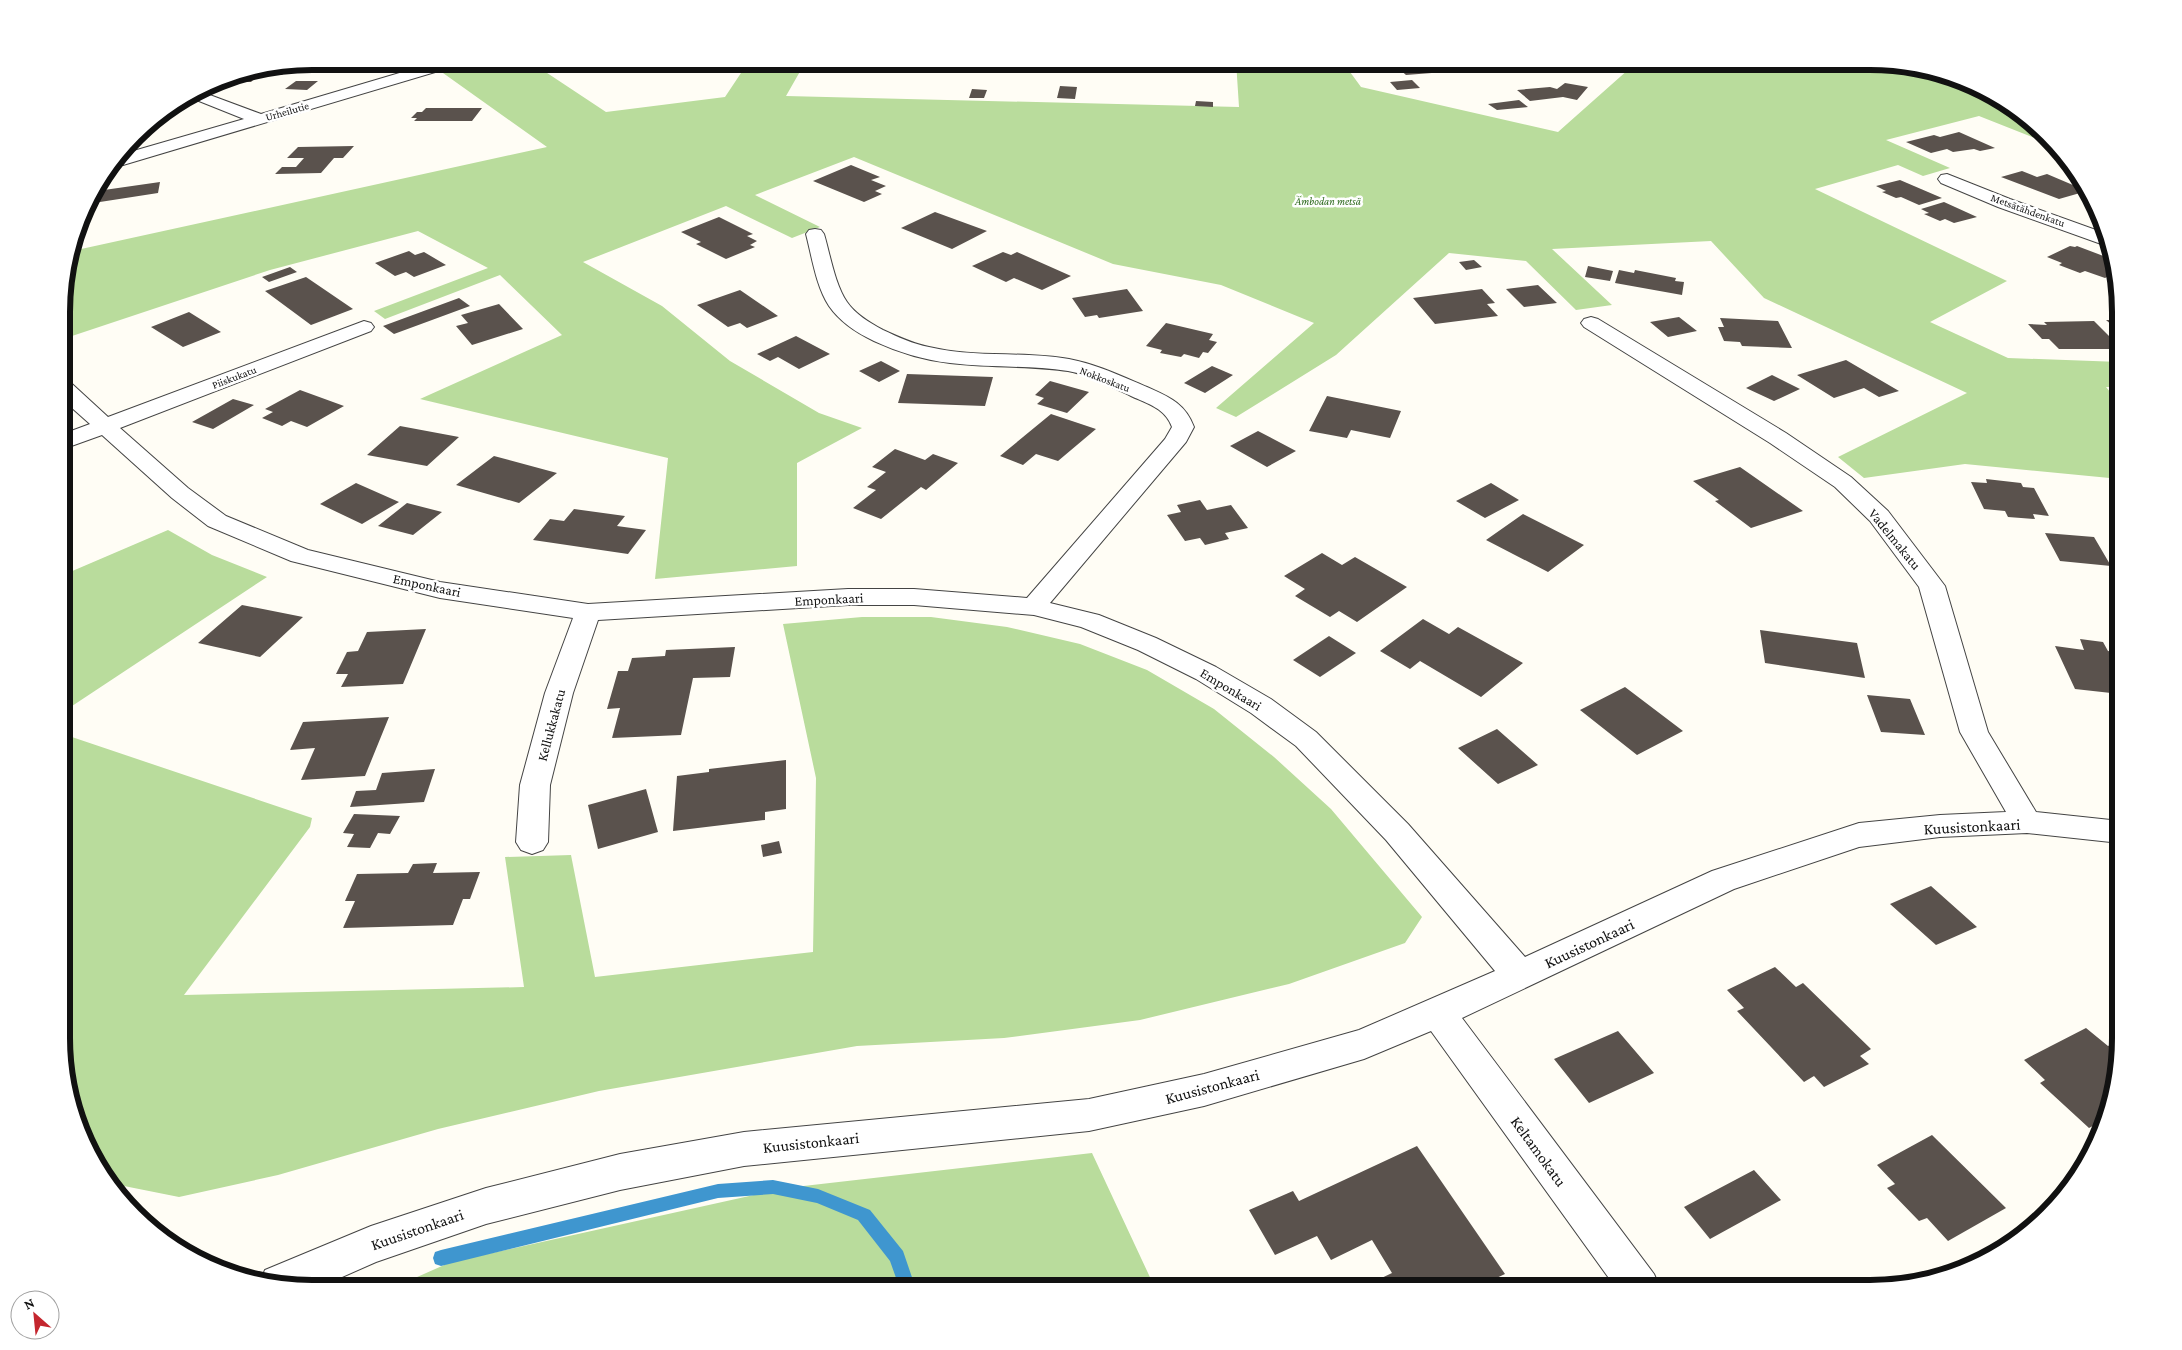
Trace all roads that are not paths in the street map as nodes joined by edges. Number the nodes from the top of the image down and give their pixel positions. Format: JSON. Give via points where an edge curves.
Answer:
{"nodes":[{"id":1,"x":427,"y":70,"type":"edge"},
{"id":2,"x":201,"y":97,"type":"edge"},
{"id":3,"x":260,"y":120,"type":"junction"},
{"id":4,"x":124,"y":160,"type":"edge"},
{"id":5,"x":1947,"y":178,"type":"dead end"},
{"id":6,"x":814,"y":234,"type":"dead end"},
{"id":7,"x":2100,"y":237,"type":"edge"},
{"id":8,"x":1592,"y":323,"type":"dead end"},
{"id":9,"x":364,"y":327,"type":"dead end"},
{"id":10,"x":70,"y":394,"type":"edge"},
{"id":11,"x":104,"y":426,"type":"junction"},
{"id":12,"x":70,"y":439,"type":"edge"},
{"id":13,"x":1034,"y":607,"type":"junction"},
{"id":14,"x":588,"y":612,"type":"junction"},
{"id":15,"x":2027,"y":822,"type":"junction"},
{"id":16,"x":2112,"y":831,"type":"edge"},
{"id":17,"x":532,"y":842,"type":"dead end"},
{"id":18,"x":1520,"y":975,"type":"junction"},
{"id":19,"x":1438,"y":1013,"type":"junction"},
{"id":20,"x":291,"y":1279,"type":"edge"},
{"id":21,"x":1634,"y":1280,"type":"edge"}],
"edges":[{"from":1,"to":3,"type":"street","name":"Urheilutie"},
{"from":2,"to":3,"type":"street"},
{"from":3,"to":4,"type":"street","name":"Urheilutie"},
{"from":5,"to":7,"type":"street","name":"Metsätähdenkatu"},
{"from":6,"to":13,"type":"street","name":"Nokkoskatu","via":[[837,304],[852,319],[896,345],[952,359],[1068,365],[1096,372],[1168,404],[1180,415],[1183,427],[1175,442]]},
{"from":8,"to":15,"type":"street","name":"Vadelmakatu","via":[[1778,438],[1843,482],[1879,516],[1932,586],[1974,732]]},
{"from":9,"to":11,"type":"street","name":"Piiskukatu"},
{"from":10,"to":11,"type":"street","name":"Emponkaari"},
{"from":11,"to":12,"type":"street","name":"Piiskukatu"},
{"from":11,"to":14,"type":"street","name":"Emponkaari","via":[[216,521],[300,556],[440,590]]},
{"from":13,"to":14,"type":"street","name":"Emponkaari","via":[[914,597],[848,597]]},
{"from":13,"to":18,"type":"street","name":"Emponkaari","via":[[1090,621],[1147,644],[1206,673],[1306,739],[1396,832]]},
{"from":14,"to":17,"type":"street","name":"Kellukkakatu","via":[[559,693],[538,776]]},
{"from":15,"to":16,"type":"street","name":"Kuusistonkaari"},
{"from":15,"to":18,"type":"street","name":"Kuusistonkaari","via":[[1940,826],[1860,835],[1722,880]]},
{"from":18,"to":19,"type":"street","name":"Kuusistonkaari"},
{"from":19,"to":20,"type":"street","name":"Kuusistonkaari","via":[[1364,1044],[1204,1090],[1089,1116],[744,1149],[620,1172],[486,1206],[371,1244]]},
{"from":19,"to":21,"type":"street","name":"Keltamokatu"}]}
